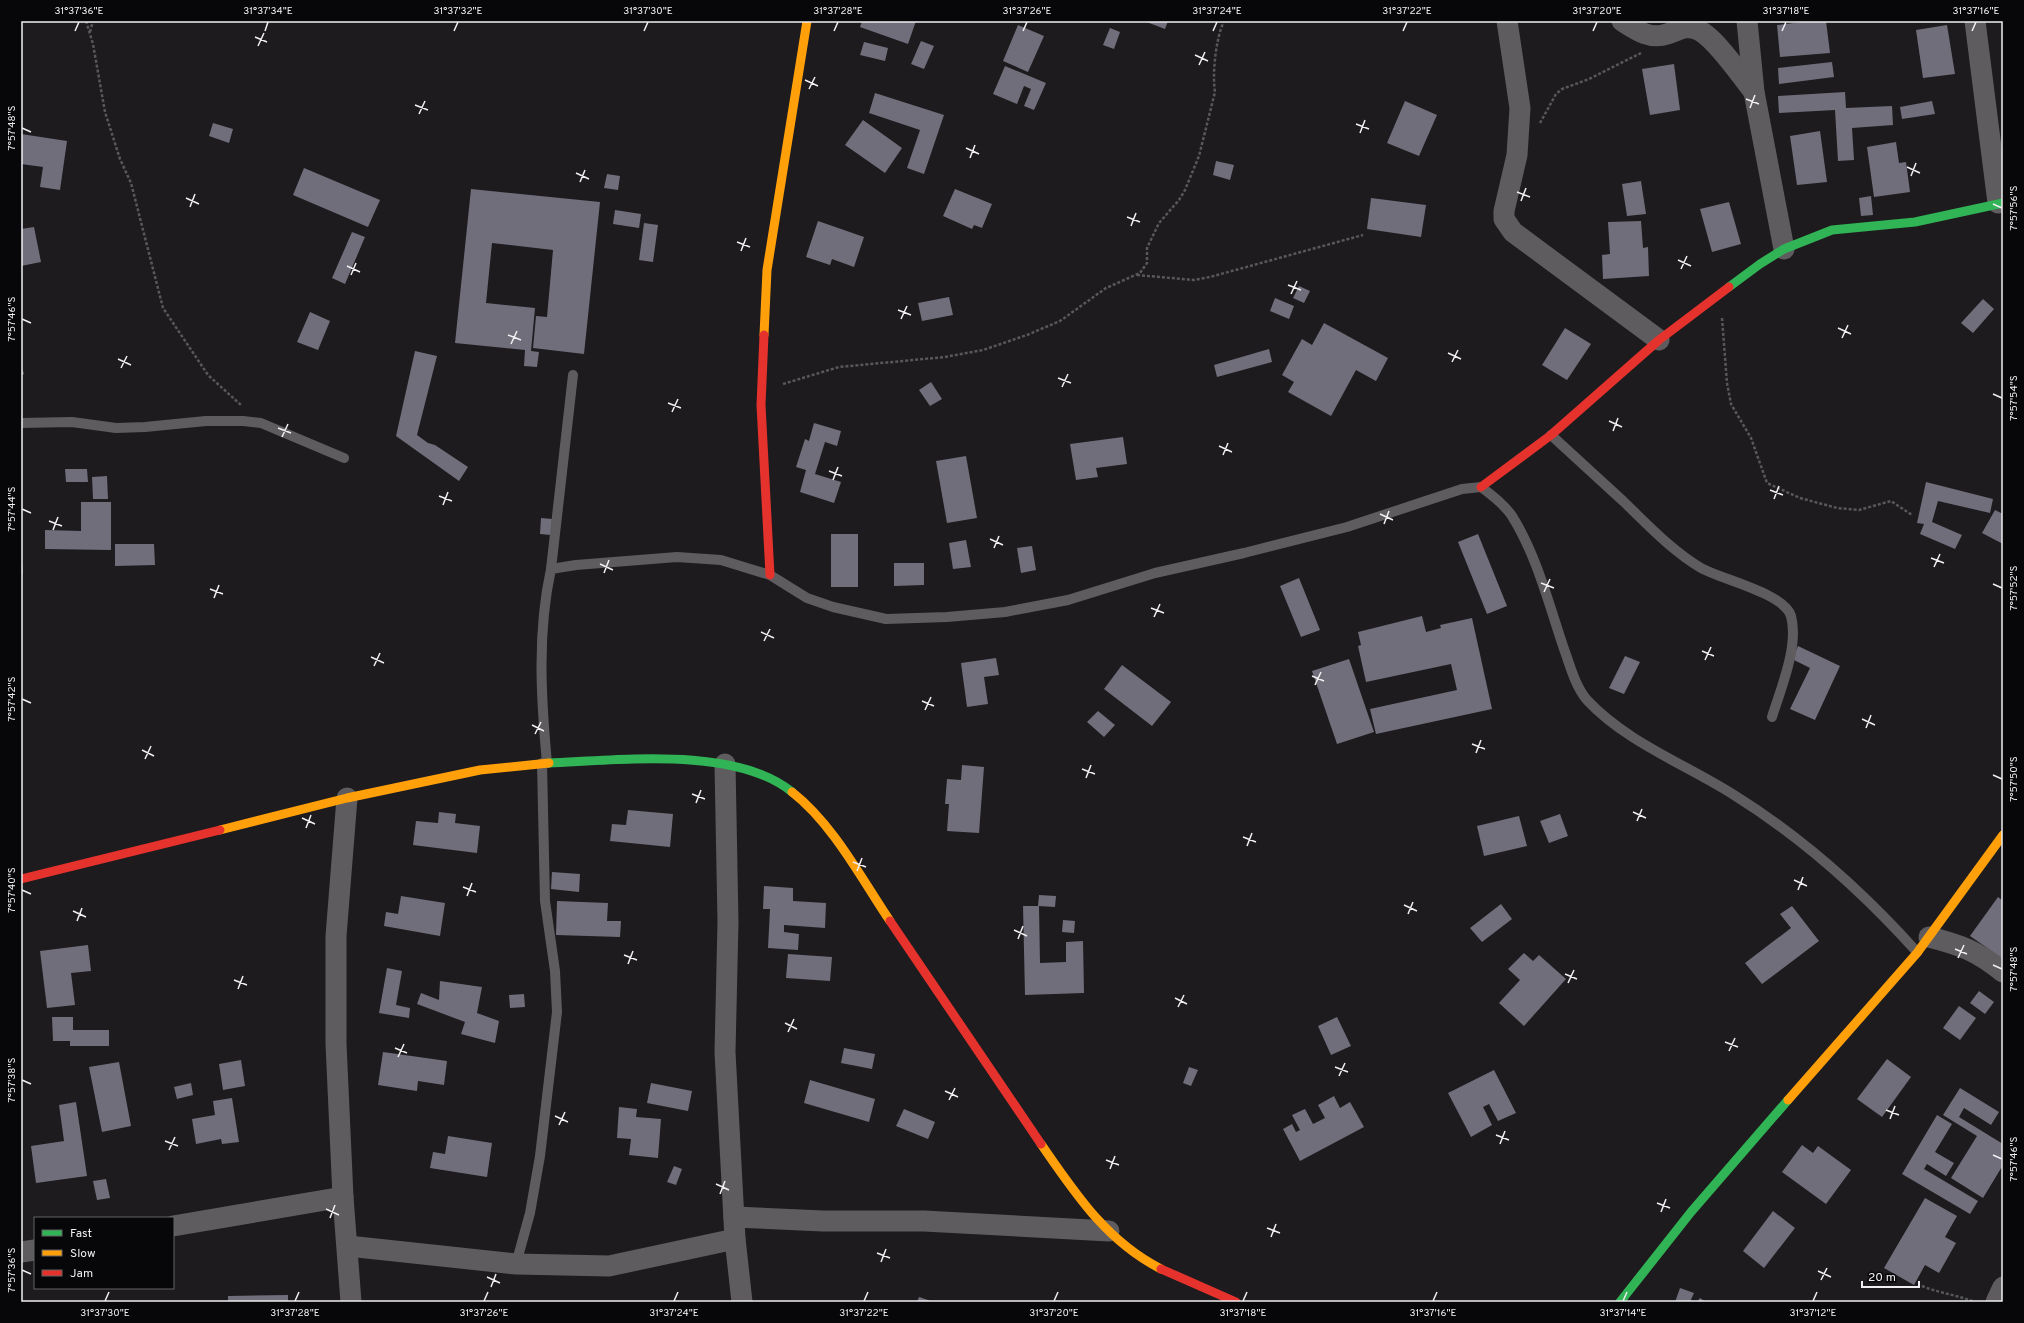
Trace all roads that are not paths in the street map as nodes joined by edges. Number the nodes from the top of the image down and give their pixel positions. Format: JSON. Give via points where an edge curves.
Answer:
{"nodes":[{"id":1,"x":807,"y":21,"type":"edge"},
{"id":2,"x":1507,"y":21,"type":"edge"},
{"id":3,"x":1622,"y":21,"type":"edge"},
{"id":4,"x":1747,"y":21,"type":"edge"},
{"id":5,"x":1975,"y":21,"type":"edge"},
{"id":6,"x":1754,"y":92,"type":"junction"},
{"id":7,"x":2000,"y":203,"type":"edge"},
{"id":8,"x":1784,"y":249,"type":"junction"},
{"id":9,"x":1658,"y":340,"type":"junction"},
{"id":10,"x":573,"y":375,"type":"dead end"},
{"id":11,"x":21,"y":423,"type":"edge"},
{"id":12,"x":1551,"y":435,"type":"junction"},
{"id":13,"x":344,"y":458,"type":"dead end"},
{"id":14,"x":1481,"y":487,"type":"junction"},
{"id":15,"x":551,"y":570,"type":"junction"},
{"id":16,"x":770,"y":575,"type":"junction"},
{"id":17,"x":1772,"y":716,"type":"dead end"},
{"id":18,"x":544,"y":763,"type":"junction"},
{"id":19,"x":725,"y":764,"type":"junction"},
{"id":20,"x":347,"y":798,"type":"junction"},
{"id":21,"x":2003,"y":835,"type":"edge"},
{"id":22,"x":21,"y":879,"type":"edge"},
{"id":23,"x":1923,"y":944,"type":"junction"},
{"id":24,"x":2003,"y":972,"type":"edge"},
{"id":25,"x":343,"y":1197,"type":"junction"},
{"id":26,"x":734,"y":1217,"type":"junction"},
{"id":27,"x":174,"y":1226,"type":"edge"},
{"id":28,"x":1109,"y":1231,"type":"junction"},
{"id":29,"x":735,"y":1239,"type":"junction"},
{"id":30,"x":348,"y":1246,"type":"junction"},
{"id":31,"x":34,"y":1250,"type":"edge"},
{"id":32,"x":21,"y":1252,"type":"edge"},
{"id":33,"x":516,"y":1264,"type":"junction"},
{"id":34,"x":2003,"y":1287,"type":"edge"},
{"id":35,"x":351,"y":1302,"type":"edge"},
{"id":36,"x":742,"y":1302,"type":"edge"},
{"id":37,"x":1236,"y":1302,"type":"edge"},
{"id":38,"x":1620,"y":1302,"type":"edge"},
{"id":39,"x":1996,"y":1302,"type":"edge"}],
"edges":[{"from":1,"to":16,"type":"street","via":[[767,270],[761,390],[762,457]]},
{"from":2,"to":9,"type":"street","via":[[1520,108],[1517,155],[1505,201],[1504,219],[1513,232]]},
{"from":3,"to":6,"type":"street","via":[[1640,33],[1655,36],[1679,28],[1697,29],[1714,43]]},
{"from":4,"to":6,"type":"street"},
{"from":5,"to":7,"type":"street"},
{"from":6,"to":8,"type":"street"},
{"from":7,"to":8,"type":"street","via":[[1916,222],[1832,230]]},
{"from":8,"to":9,"type":"street"},
{"from":9,"to":12,"type":"street"},
{"from":10,"to":15,"type":"lane"},
{"from":11,"to":13,"type":"lane","via":[[72,422],[116,428],[206,420],[261,423]]},
{"from":12,"to":14,"type":"street"},
{"from":12,"to":17,"type":"lane","via":[[1678,552],[1702,569],[1756,589],[1780,604],[1790,615],[1792,637],[1788,668]]},
{"from":14,"to":16,"type":"lane","via":[[1462,489],[1347,527],[1155,573],[1068,600],[1004,612],[886,619],[833,607],[807,598]]},
{"from":14,"to":23,"type":"lane","via":[[1512,515],[1531,555],[1574,677],[1586,698],[1611,723],[1735,795],[1806,845],[1883,915]]},
{"from":15,"to":16,"type":"lane","via":[[576,565],[677,557],[721,560]]},
{"from":15,"to":18,"type":"lane","via":[[545,596],[542,641]]},
{"from":18,"to":19,"type":"street","via":[[659,759]]},
{"from":18,"to":20,"type":"street","via":[[480,770]]},
{"from":18,"to":33,"type":"lane","via":[[545,901],[555,970],[557,1012],[540,1156],[530,1213]]},
{"from":19,"to":26,"type":"street","via":[[728,922],[724,1052]]},
{"from":19,"to":28,"type":"street","via":[[779,781],[805,802],[830,832],[1077,1197]]},
{"from":20,"to":22,"type":"street"},
{"from":20,"to":25,"type":"street","via":[[336,944],[336,1044]]},
{"from":21,"to":23,"type":"street"},
{"from":23,"to":24,"type":"street","via":[[1962,945],[1989,960]]},
{"from":23,"to":38,"type":"street","via":[[1717,1180]]},
{"from":25,"to":27,"type":"street"},
{"from":25,"to":30,"type":"street"},
{"from":26,"to":28,"type":"street","via":[[823,1221],[924,1221]]},
{"from":26,"to":29,"type":"street"},
{"from":28,"to":37,"type":"street","via":[[1132,1252]]},
{"from":29,"to":33,"type":"street","via":[[609,1266]]},
{"from":29,"to":36,"type":"street"},
{"from":30,"to":33,"type":"street"},
{"from":30,"to":35,"type":"street"},
{"from":31,"to":32,"type":"street"},
{"from":34,"to":39,"type":"street"}]}
